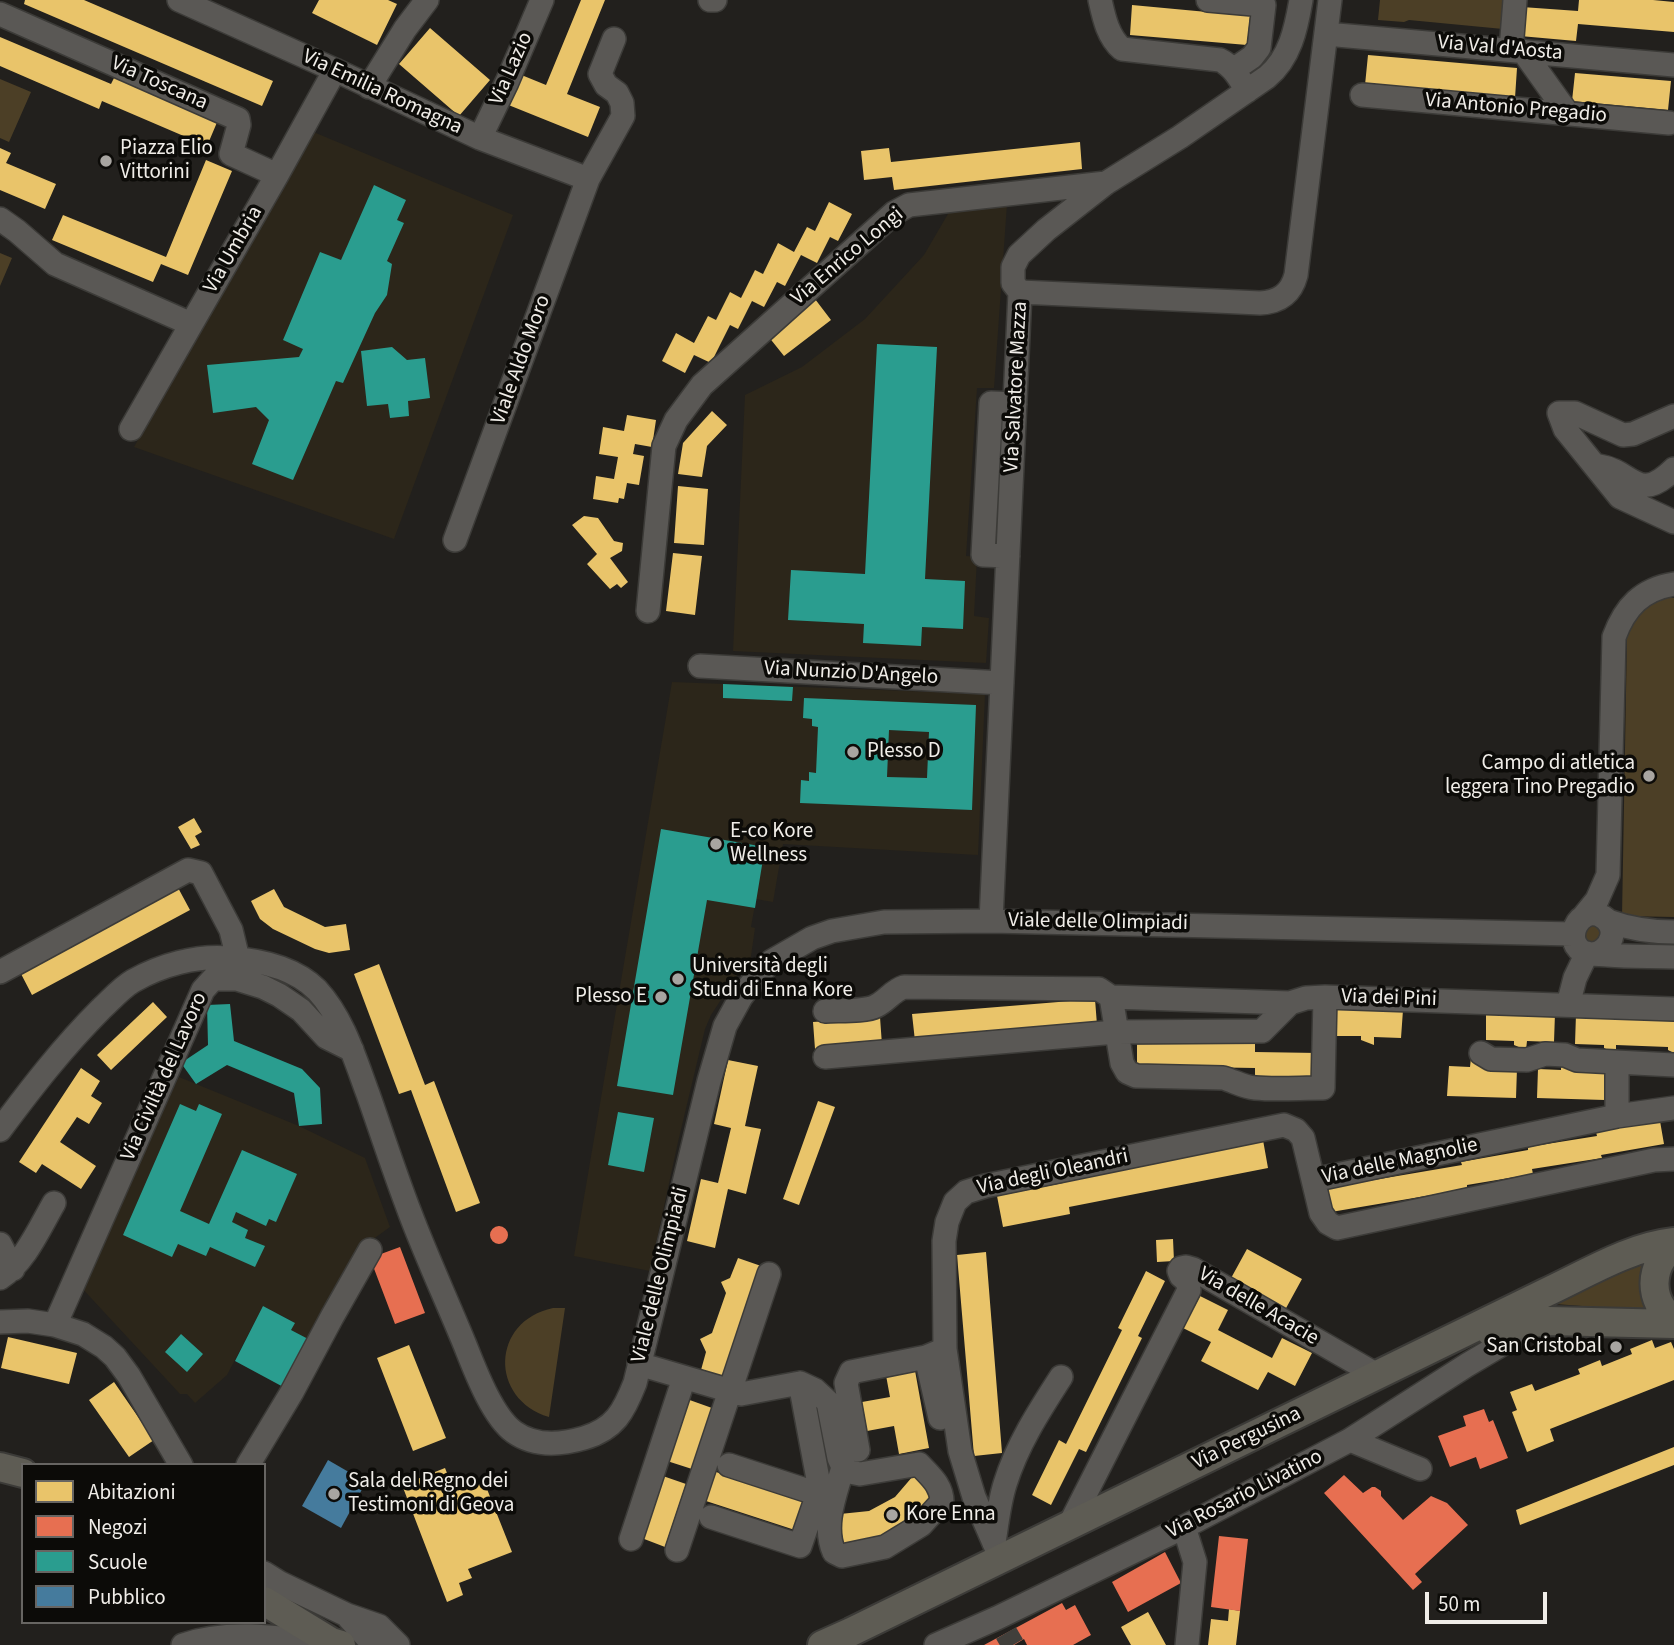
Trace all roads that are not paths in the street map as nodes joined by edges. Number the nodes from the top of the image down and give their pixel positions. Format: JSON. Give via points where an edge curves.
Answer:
{"nodes":[{"id":1,"x":179,"y":0,"type":"edge"},
{"id":2,"x":427,"y":0,"type":"edge"},
{"id":3,"x":542,"y":0,"type":"edge"},
{"id":4,"x":1100,"y":0,"type":"edge"},
{"id":5,"x":1208,"y":0,"type":"edge"},
{"id":6,"x":1301,"y":0,"type":"edge"},
{"id":7,"x":1330,"y":0,"type":"edge"},
{"id":8,"x":1516,"y":0,"type":"edge"},
{"id":9,"x":0,"y":14,"type":"edge"},
{"id":10,"x":1326,"y":34,"type":"junction"},
{"id":11,"x":614,"y":39,"type":"dead end"},
{"id":12,"x":1517,"y":51,"type":"junction"},
{"id":13,"x":1674,"y":65,"type":"edge"},
{"id":14,"x":335,"y":70,"type":"junction"},
{"id":15,"x":1233,"y":70,"type":"junction"},
{"id":16,"x":369,"y":86,"type":"junction"},
{"id":17,"x":1247,"y":92,"type":"junction"},
{"id":18,"x":1362,"y":95,"type":"dead end"},
{"id":19,"x":1568,"y":114,"type":"junction"},
{"id":20,"x":1669,"y":123,"type":"dead end"},
{"id":21,"x":480,"y":138,"type":"junction"},
{"id":22,"x":278,"y":175,"type":"junction"},
{"id":23,"x":588,"y":179,"type":"junction"},
{"id":24,"x":1106,"y":183,"type":"junction"},
{"id":25,"x":0,"y":219,"type":"edge"},
{"id":26,"x":1020,"y":292,"type":"junction"},
{"id":27,"x":191,"y":324,"type":"junction"},
{"id":28,"x":1674,"y":416,"type":"edge"},
{"id":29,"x":131,"y":429,"type":"dead end"},
{"id":30,"x":1592,"y":465,"type":"junction"},
{"id":31,"x":1674,"y":469,"type":"edge"},
{"id":32,"x":1674,"y":522,"type":"edge"},
{"id":33,"x":455,"y":540,"type":"dead end"},
{"id":34,"x":1674,"y":584,"type":"edge"},
{"id":35,"x":648,"y":611,"type":"dead end"},
{"id":36,"x":700,"y":666,"type":"dead end"},
{"id":37,"x":1002,"y":682,"type":"junction"},
{"id":38,"x":991,"y":920,"type":"junction"},
{"id":39,"x":1608,"y":921,"type":"junction"},
{"id":40,"x":1674,"y":932,"type":"edge"},
{"id":41,"x":1584,"y":939,"type":"junction"},
{"id":42,"x":1674,"y":957,"type":"edge"},
{"id":43,"x":238,"y":959,"type":"junction"},
{"id":44,"x":0,"y":972,"type":"edge"},
{"id":45,"x":1111,"y":997,"type":"junction"},
{"id":46,"x":1325,"y":997,"type":"junction"},
{"id":47,"x":1290,"y":1003,"type":"junction"},
{"id":48,"x":1568,"y":1005,"type":"junction"},
{"id":49,"x":1674,"y":1009,"type":"edge"},
{"id":50,"x":825,"y":1011,"type":"dead end"},
{"id":51,"x":1116,"y":1032,"type":"junction"},
{"id":52,"x":352,"y":1050,"type":"junction"},
{"id":53,"x":1481,"y":1053,"type":"dead end"},
{"id":54,"x":825,"y":1058,"type":"dead end"},
{"id":55,"x":1617,"y":1063,"type":"junction"},
{"id":56,"x":1674,"y":1065,"type":"edge"},
{"id":57,"x":1674,"y":1108,"type":"edge"},
{"id":58,"x":1617,"y":1116,"type":"junction"},
{"id":59,"x":0,"y":1130,"type":"edge"},
{"id":60,"x":1674,"y":1159,"type":"edge"},
{"id":61,"x":1313,"y":1180,"type":"junction"},
{"id":62,"x":54,"y":1203,"type":"dead end"},
{"id":63,"x":0,"y":1244,"type":"edge"},
{"id":64,"x":1674,"y":1244,"type":"edge"},
{"id":65,"x":370,"y":1250,"type":"dead end"},
{"id":66,"x":6,"y":1273,"type":"edge"},
{"id":67,"x":769,"y":1274,"type":"dead end"},
{"id":68,"x":1541,"y":1321,"type":"junction"},
{"id":69,"x":0,"y":1322,"type":"edge"},
{"id":70,"x":1674,"y":1322,"type":"edge"},
{"id":71,"x":55,"y":1325,"type":"junction"},
{"id":72,"x":936,"y":1353,"type":"junction"},
{"id":73,"x":639,"y":1364,"type":"junction"},
{"id":74,"x":1377,"y":1375,"type":"junction"},
{"id":75,"x":1060,"y":1377,"type":"dead end"},
{"id":76,"x":684,"y":1378,"type":"junction"},
{"id":77,"x":800,"y":1383,"type":"junction"},
{"id":78,"x":730,"y":1391,"type":"junction"},
{"id":79,"x":940,"y":1418,"type":"dead end"},
{"id":80,"x":1350,"y":1440,"type":"junction"},
{"id":81,"x":850,"y":1459,"type":"junction"},
{"id":82,"x":1102,"y":1460,"type":"junction"},
{"id":83,"x":180,"y":1463,"type":"edge"},
{"id":84,"x":249,"y":1463,"type":"edge"},
{"id":85,"x":729,"y":1465,"type":"dead end"},
{"id":86,"x":0,"y":1467,"type":"edge"},
{"id":87,"x":1420,"y":1469,"type":"dead end"},
{"id":88,"x":21,"y":1472,"type":"edge"},
{"id":89,"x":818,"y":1494,"type":"junction"},
{"id":90,"x":1121,"y":1501,"type":"junction"},
{"id":91,"x":710,"y":1517,"type":"dead end"},
{"id":92,"x":1069,"y":1526,"type":"junction"},
{"id":93,"x":1184,"y":1527,"type":"junction"},
{"id":94,"x":631,"y":1539,"type":"dead end"},
{"id":95,"x":677,"y":1550,"type":"dead end"},
{"id":96,"x":997,"y":1551,"type":"junction"},
{"id":97,"x":266,"y":1574,"type":"edge"},
{"id":98,"x":266,"y":1602,"type":"edge"},
{"id":99,"x":347,"y":1615,"type":"junction"},
{"id":100,"x":211,"y":1642,"type":"edge"},
{"id":101,"x":329,"y":1644,"type":"edge"},
{"id":102,"x":183,"y":1645,"type":"edge"},
{"id":103,"x":374,"y":1645,"type":"edge"},
{"id":104,"x":398,"y":1645,"type":"edge"},
{"id":105,"x":822,"y":1645,"type":"edge"},
{"id":106,"x":862,"y":1645,"type":"edge"},
{"id":107,"x":936,"y":1645,"type":"edge"},
{"id":108,"x":1187,"y":1645,"type":"edge"}],
"edges":[{"from":1,"to":14,"type":"street","name":"Via Emilia Romagna"},
{"from":2,"to":16,"type":"street"},
{"from":3,"to":21,"type":"street","name":"Via Lazio"},
{"from":4,"to":15,"type":"street","via":[[1113,41],[1122,49],[1220,60]]},
{"from":5,"to":15,"type":"street","via":[[1265,5],[1259,48]]},
{"from":6,"to":17,"type":"street","name":"Via Enrico Longi","via":[[1283,60]]},
{"from":7,"to":10,"type":"street","name":"Via Salvatore Mazza"},
{"from":8,"to":12,"type":"street"},
{"from":9,"to":22,"type":"street","name":"Via Toscana","via":[[238,119],[232,154]]},
{"from":10,"to":12,"type":"street","name":"Via Val d'Aosta"},
{"from":10,"to":26,"type":"street","name":"Via Salvatore Mazza","via":[[1291,290],[1281,298],[1260,303]]},
{"from":11,"to":23,"type":"street","name":"Viale Aldo Moro","via":[[600,74],[617,93],[623,116]]},
{"from":12,"to":13,"type":"street","name":"Via Val d'Aosta"},
{"from":12,"to":19,"type":"street"},
{"from":14,"to":16,"type":"street","name":"Via Emilia Romagna"},
{"from":14,"to":22,"type":"street","name":"Via Umbria"},
{"from":15,"to":17,"type":"street"},
{"from":16,"to":21,"type":"street","name":"Via Emilia Romagna"},
{"from":17,"to":24,"type":"street","name":"Via Enrico Longi"},
{"from":18,"to":19,"type":"street","name":"Via Antonio Pregadio"},
{"from":19,"to":20,"type":"street","name":"Via Antonio Pregadio"},
{"from":21,"to":23,"type":"street","name":"Via Emilia Romagna"},
{"from":22,"to":27,"type":"street","name":"Via Umbria"},
{"from":23,"to":33,"type":"street","name":"Viale Aldo Moro"},
{"from":24,"to":26,"type":"street","via":[[1018,255],[1013,283]]},
{"from":24,"to":35,"type":"street","name":"Via Enrico Longi","via":[[909,205],[894,213],[702,385],[676,420],[664,446]]},
{"from":25,"to":27,"type":"street","via":[[55,264]]},
{"from":26,"to":37,"type":"street","name":"Via Salvatore Mazza"},
{"from":27,"to":29,"type":"street","name":"Via Umbria"},
{"from":28,"to":30,"type":"street","via":[[1623,435],[1575,413],[1559,413],[1565,429]]},
{"from":30,"to":31,"type":"street","via":[[1609,467],[1636,484],[1654,485]]},
{"from":30,"to":32,"type":"street","via":[[1620,497]]},
{"from":34,"to":41,"type":"street","via":[[1650,591],[1632,605],[1621,618],[1615,637],[1608,875]]},
{"from":36,"to":37,"type":"street","name":"Via Nunzio D'Angelo"},
{"from":37,"to":38,"type":"street","name":"Via Salvatore Mazza"},
{"from":38,"to":41,"type":"street","name":"Viale delle Olimpiadi"},
{"from":38,"to":73,"type":"street","name":"Viale delle Olimpiadi","via":[[884,922],[832,931],[781,956],[749,985],[725,1026]]},
{"from":39,"to":40,"type":"street","via":[[1650,932]]},
{"from":39,"to":41,"type":"street","via":[[1597,915]]},
{"from":39,"to":41,"type":"street","via":[[1609,945],[1600,953]]},
{"from":41,"to":42,"type":"street","name":"Viale delle Olimpiadi","via":[[1623,956]]},
{"from":41,"to":48,"type":"street"},
{"from":43,"to":44,"type":"street","via":[[231,930],[201,873],[188,870]]},
{"from":43,"to":52,"type":"street","name":"Viale delle Olimpiadi","via":[[273,966],[316,989],[334,1012]]},
{"from":43,"to":59,"type":"street","name":"Viale delle Olimpiadi","via":[[216,957],[169,965],[131,982],[65,1046]]},
{"from":45,"to":47,"type":"street","name":"Via dei Pini"},
{"from":45,"to":50,"type":"street","via":[[1099,989],[904,987],[873,1009]]},
{"from":45,"to":51,"type":"street"},
{"from":46,"to":47,"type":"street","name":"Via dei Pini"},
{"from":46,"to":48,"type":"street","name":"Via dei Pini"},
{"from":46,"to":51,"type":"street","via":[[1323,1088],[1254,1088],[1223,1078],[1136,1076],[1122,1063]]},
{"from":47,"to":51,"type":"street","via":[[1262,1031]]},
{"from":48,"to":49,"type":"street","name":"Via dei Pini"},
{"from":51,"to":54,"type":"street"},
{"from":52,"to":71,"type":"street","name":"Via Civiltà del Lavoro","via":[[326,1037],[279,995],[237,979],[213,979],[203,990]]},
{"from":52,"to":73,"type":"street","name":"Viale delle Olimpiadi","via":[[410,1214],[477,1372],[505,1424],[526,1440],[550,1444],[592,1436],[618,1417]]},
{"from":53,"to":55,"type":"street","via":[[1491,1059],[1527,1060],[1545,1054]]},
{"from":55,"to":56,"type":"street"},
{"from":55,"to":58,"type":"street"},
{"from":57,"to":58,"type":"street","name":"Via delle Magnolie"},
{"from":58,"to":61,"type":"street","name":"Via delle Magnolie"},
{"from":60,"to":61,"type":"street","name":"Via delle Magnolie","via":[[1337,1228],[1321,1213]]},
{"from":61,"to":72,"type":"street","name":"Via degli Oleandri","via":[[1303,1138],[1284,1125],[967,1192],[955,1202],[947,1222]]},
{"from":62,"to":66,"type":"street"},
{"from":63,"to":66,"type":"street"},
{"from":64,"to":70,"type":"main road","via":[[1660,1261],[1654,1285],[1656,1297]]},
{"from":64,"to":74,"type":"main road","name":"Via Pergusina","via":[[1633,1252]]},
{"from":65,"to":84,"type":"street"},
{"from":67,"to":78,"type":"street"},
{"from":68,"to":70,"type":"main road","name":"Via Pergusina"},
{"from":68,"to":80,"type":"street","name":"Via Rosario Livatino"},
{"from":68,"to":106,"type":"main road","name":"Via Pergusina","via":[[1491,1332]]},
{"from":69,"to":71,"type":"street"},
{"from":71,"to":83,"type":"street","via":[[83,1334],[115,1357]]},
{"from":72,"to":79,"type":"street"},
{"from":72,"to":81,"type":"street","via":[[851,1373],[846,1383]]},
{"from":72,"to":96,"type":"street","name":"Via degli Oleandri","via":[[974,1497]]},
{"from":73,"to":76,"type":"street"},
{"from":74,"to":82,"type":"street","name":"Via delle Acacie","via":[[1193,1269],[1181,1268],[1189,1290]]},
{"from":74,"to":90,"type":"main road","name":"Via Pergusina"},
{"from":75,"to":96,"type":"street","via":[[1037,1412],[1004,1485]]},
{"from":76,"to":78,"type":"street"},
{"from":76,"to":94,"type":"street"},
{"from":77,"to":78,"type":"street","via":[[741,1394]]},
{"from":77,"to":81,"type":"street","via":[[828,1402],[839,1458]]},
{"from":77,"to":89,"type":"street"},
{"from":78,"to":95,"type":"street"},
{"from":80,"to":87,"type":"street"},
{"from":80,"to":93,"type":"street","name":"Via Rosario Livatino"},
{"from":81,"to":81,"type":"street","via":[[850,1472],[860,1474],[919,1464],[936,1482],[942,1502],[921,1525],[885,1547],[842,1556],[830,1545],[830,1515]]},
{"from":82,"to":90,"type":"street","via":[[1103,1488]]},
{"from":82,"to":92,"type":"street"},
{"from":85,"to":89,"type":"street"},
{"from":86,"to":88,"type":"main road"},
{"from":89,"to":91,"type":"street","via":[[800,1546]]},
{"from":90,"to":92,"type":"main road","name":"Via Pergusina"},
{"from":92,"to":96,"type":"main road","name":"Via Pergusina"},
{"from":93,"to":107,"type":"street","name":"Via Rosario Livatino","via":[[1002,1625]]},
{"from":93,"to":108,"type":"street","via":[[1195,1562]]},
{"from":96,"to":105,"type":"main road","name":"Via Pergusina"},
{"from":97,"to":99,"type":"street"},
{"from":98,"to":101,"type":"main road"},
{"from":99,"to":103,"type":"street"},
{"from":99,"to":104,"type":"street","via":[[379,1626]]},
{"from":100,"to":101,"type":"street","via":[[256,1635]]},
{"from":100,"to":102,"type":"street"}]}
